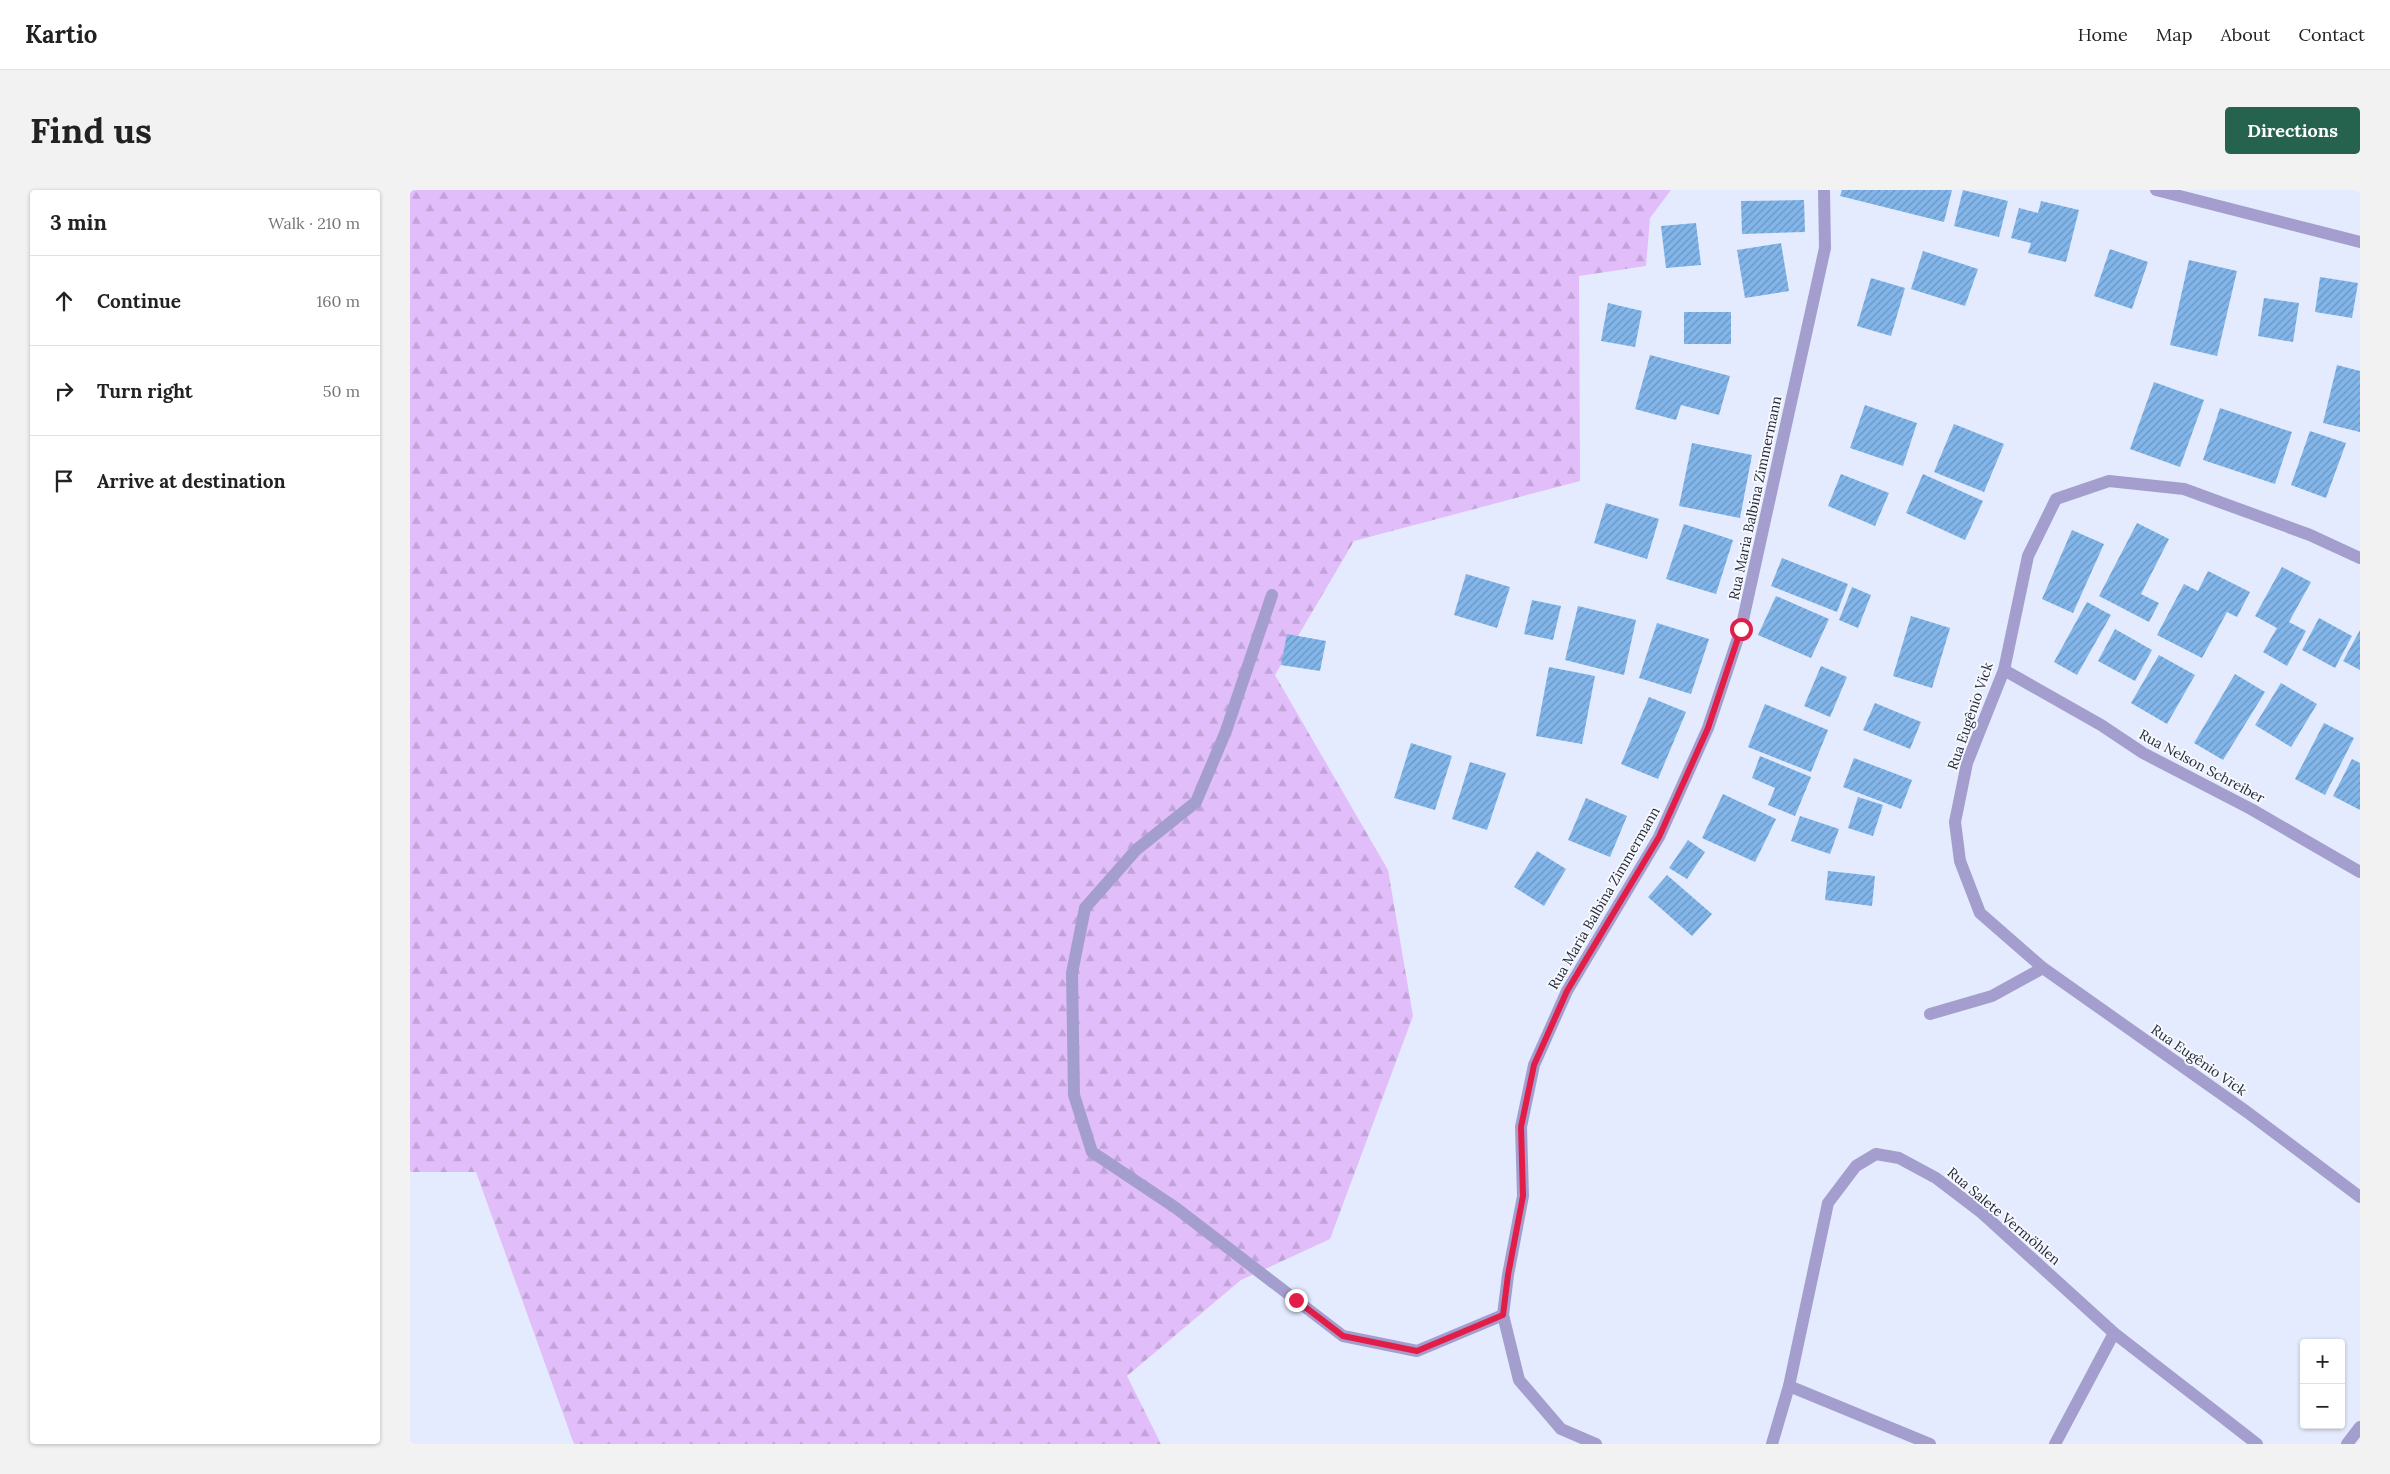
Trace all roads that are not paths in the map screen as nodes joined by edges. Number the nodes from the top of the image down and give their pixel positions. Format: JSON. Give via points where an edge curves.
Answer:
{"nodes":[{"id":1,"x":1824,"y":190,"type":"edge"},
{"id":2,"x":2156,"y":190,"type":"edge"},
{"id":3,"x":2360,"y":242,"type":"edge"},
{"id":4,"x":2360,"y":558,"type":"edge"},
{"id":5,"x":1272,"y":595,"type":"dead end"},
{"id":6,"x":2004,"y":670,"type":"junction"},
{"id":7,"x":2360,"y":872,"type":"edge"},
{"id":8,"x":2043,"y":968,"type":"junction"},
{"id":9,"x":1930,"y":1014,"type":"dead end"},
{"id":10,"x":2360,"y":1197,"type":"edge"},
{"id":11,"x":1503,"y":1315,"type":"junction"},
{"id":12,"x":2114,"y":1334,"type":"junction"},
{"id":13,"x":1789,"y":1386,"type":"junction"},
{"id":14,"x":2360,"y":1427,"type":"edge"},
{"id":15,"x":1596,"y":1444,"type":"edge"},
{"id":16,"x":1772,"y":1444,"type":"edge"},
{"id":17,"x":1930,"y":1444,"type":"edge"},
{"id":18,"x":2055,"y":1444,"type":"edge"},
{"id":19,"x":2257,"y":1444,"type":"edge"},
{"id":20,"x":2347,"y":1444,"type":"edge"}],
"edges":[{"from":1,"to":11,"type":"street","name":"Rua Maria Balbina Zimmermann","via":[[1825,248],[1741,629],[1708,728],[1659,837],[1567,991],[1534,1065],[1521,1127],[1523,1196]]},
{"from":2,"to":3,"type":"street"},
{"from":4,"to":6,"type":"street","name":"Rua Eugênio Vick","via":[[2310,534],[2184,489],[2109,481],[2056,499],[2028,556]]},
{"from":5,"to":11,"type":"street","via":[[1226,731],[1196,802],[1136,850],[1086,908],[1072,973],[1074,1096],[1092,1152],[1176,1208],[1343,1336],[1417,1351]]},
{"from":6,"to":7,"type":"street","name":"Rua Nelson Schreiber","via":[[2101,725],[2143,753],[2251,809]]},
{"from":6,"to":8,"type":"street","name":"Rua Eugênio Vick","via":[[1967,763],[1955,822],[1960,861],[1980,913]]},
{"from":8,"to":9,"type":"street","via":[[1992,996]]},
{"from":8,"to":10,"type":"street","name":"Rua Eugênio Vick","via":[[2248,1112]]},
{"from":11,"to":15,"type":"street","name":"Rua Maria Balbina Zimmermann","via":[[1519,1380],[1561,1429]]},
{"from":12,"to":13,"type":"street","name":"Rua Salete Vermöhlen","via":[[2004,1233],[1944,1184],[1899,1158],[1876,1154],[1856,1166],[1828,1204]]},
{"from":12,"to":18,"type":"street"},
{"from":12,"to":19,"type":"street","name":"Rua Salete Vermöhlen"},
{"from":13,"to":16,"type":"street","name":"Rua Salete Vermöhlen"},
{"from":13,"to":17,"type":"street"},
{"from":14,"to":20,"type":"street"}]}
